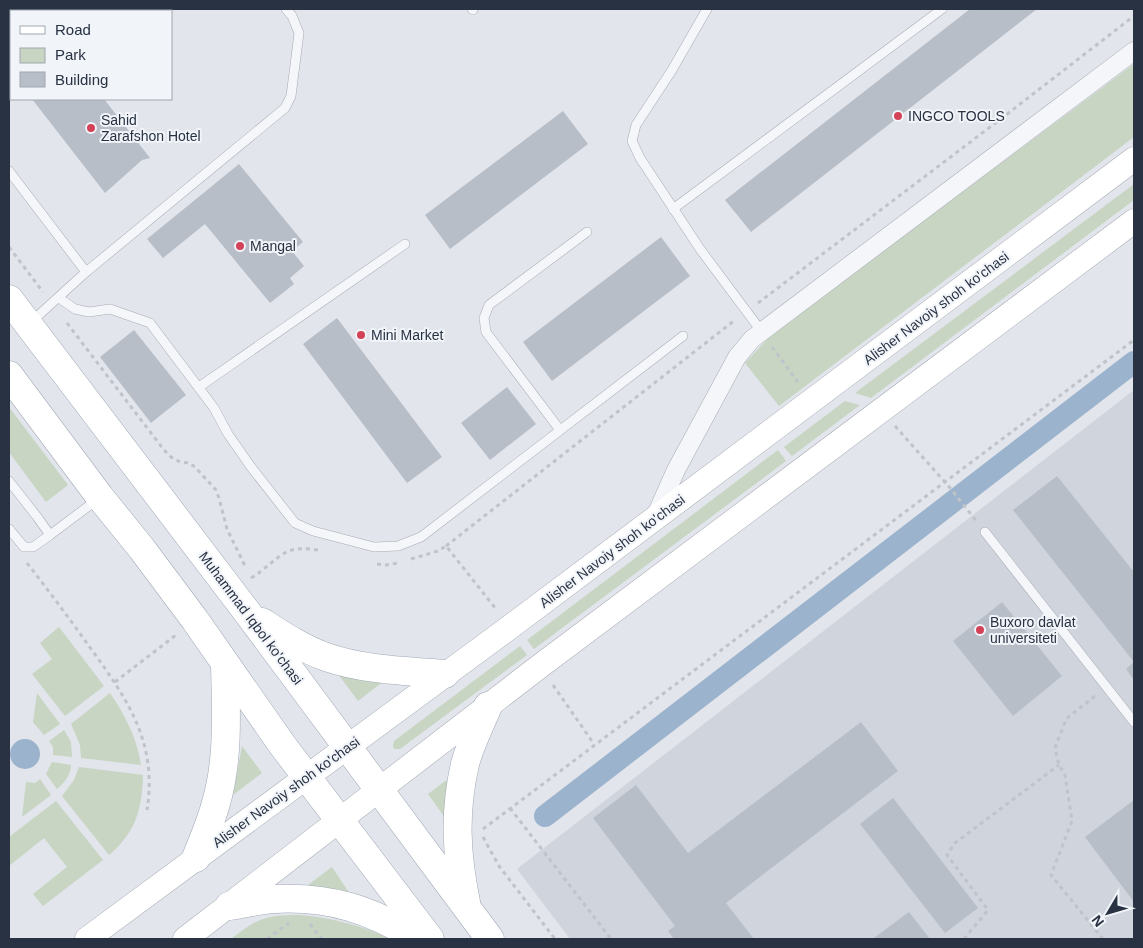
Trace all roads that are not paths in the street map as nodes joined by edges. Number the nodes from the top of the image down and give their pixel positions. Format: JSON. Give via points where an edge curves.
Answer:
{"nodes":[{"id":1,"x":286,"y":9,"type":"edge"},
{"id":2,"x":707,"y":9,"type":"edge"},
{"id":3,"x":942,"y":9,"type":"edge"},
{"id":4,"x":1134,"y":51,"type":"edge"},
{"id":5,"x":1134,"y":159,"type":"edge"},
{"id":6,"x":9,"y":171,"type":"edge"},
{"id":7,"x":673,"y":209,"type":"junction"},
{"id":8,"x":1134,"y":220,"type":"edge"},
{"id":9,"x":587,"y":232,"type":"dead end"},
{"id":10,"x":405,"y":244,"type":"dead end"},
{"id":11,"x":86,"y":272,"type":"junction"},
{"id":12,"x":9,"y":299,"type":"edge"},
{"id":13,"x":56,"y":301,"type":"junction"},
{"id":14,"x":28,"y":324,"type":"junction"},
{"id":15,"x":762,"y":332,"type":"junction"},
{"id":16,"x":682,"y":336,"type":"dead end"},
{"id":17,"x":9,"y":375,"type":"edge"},
{"id":18,"x":199,"y":387,"type":"junction"},
{"id":19,"x":560,"y":430,"type":"junction"},
{"id":20,"x":9,"y":481,"type":"edge"},
{"id":21,"x":100,"y":497,"type":"junction"},
{"id":22,"x":655,"y":518,"type":"junction"},
{"id":23,"x":9,"y":529,"type":"edge"},
{"id":24,"x":985,"y":532,"type":"dead end"},
{"id":25,"x":50,"y":535,"type":"junction"},
{"id":26,"x":247,"y":612,"type":"junction"},
{"id":27,"x":225,"y":664,"type":"junction"},
{"id":28,"x":445,"y":674,"type":"junction"},
{"id":29,"x":488,"y":706,"type":"junction"},
{"id":30,"x":1134,"y":722,"type":"edge"},
{"id":31,"x":348,"y":746,"type":"junction"},
{"id":32,"x":306,"y":777,"type":"junction"},
{"id":33,"x":380,"y":790,"type":"junction"},
{"id":34,"x":340,"y":821,"type":"junction"},
{"id":35,"x":196,"y":858,"type":"junction"},
{"id":36,"x":229,"y":906,"type":"junction"},
{"id":37,"x":467,"y":908,"type":"junction"},
{"id":38,"x":86,"y":939,"type":"edge"},
{"id":39,"x":185,"y":939,"type":"edge"},
{"id":40,"x":419,"y":939,"type":"edge"},
{"id":41,"x":430,"y":939,"type":"edge"},
{"id":42,"x":490,"y":939,"type":"edge"}],
"edges":[{"from":1,"to":11,"type":"lane","via":[[299,33],[291,96],[285,108]]},
{"from":2,"to":7,"type":"lane","via":[[636,125],[632,142]]},
{"from":3,"to":7,"type":"lane"},
{"from":4,"to":15,"type":"street"},
{"from":5,"to":22,"type":"main road","name":"Alisher Navoiy shoh ko'chasi"},
{"from":6,"to":11,"type":"lane"},
{"from":7,"to":15,"type":"lane"},
{"from":8,"to":29,"type":"main road"},
{"from":9,"to":19,"type":"lane","via":[[489,305],[484,318],[486,332]]},
{"from":10,"to":18,"type":"lane"},
{"from":11,"to":13,"type":"lane"},
{"from":12,"to":14,"type":"main road","name":"Muhammad Iqbol ko'chasi"},
{"from":13,"to":14,"type":"lane"},
{"from":13,"to":18,"type":"lane","via":[[89,312],[110,309],[150,323]]},
{"from":14,"to":26,"type":"main road","name":"Muhammad Iqbol ko'chasi"},
{"from":15,"to":22,"type":"street","via":[[737,357],[676,470]]},
{"from":16,"to":19,"type":"lane"},
{"from":17,"to":21,"type":"main road"},
{"from":18,"to":19,"type":"lane","via":[[228,434],[295,523],[374,547],[398,546],[421,537]]},
{"from":20,"to":25,"type":"lane"},
{"from":21,"to":25,"type":"lane"},
{"from":21,"to":27,"type":"main road","via":[[166,580]]},
{"from":22,"to":28,"type":"main road","name":"Alisher Navoiy shoh ko'chasi"},
{"from":23,"to":25,"type":"lane","via":[[24,547],[33,548]]},
{"from":24,"to":30,"type":"lane"},
{"from":26,"to":28,"type":"main road","via":[[285,637],[326,657],[375,668]]},
{"from":26,"to":31,"type":"main road","name":"Muhammad Iqbol ko'chasi"},
{"from":27,"to":32,"type":"main road"},
{"from":27,"to":35,"type":"main road","via":[[221,782]]},
{"from":28,"to":31,"type":"main road","name":"Alisher Navoiy shoh ko'chasi"},
{"from":29,"to":33,"type":"main road"},
{"from":29,"to":37,"type":"main road","via":[[466,763],[456,823],[459,869]]},
{"from":31,"to":32,"type":"main road","name":"Alisher Navoiy shoh ko'chasi"},
{"from":31,"to":33,"type":"main road","name":"Muhammad Iqbol ko'chasi"},
{"from":32,"to":34,"type":"main road"},
{"from":32,"to":35,"type":"main road","name":"Alisher Navoiy shoh ko'chasi"},
{"from":33,"to":34,"type":"main road"},
{"from":33,"to":37,"type":"main road","name":"Muhammad Iqbol ko'chasi"},
{"from":34,"to":36,"type":"main road"},
{"from":34,"to":41,"type":"main road"},
{"from":35,"to":38,"type":"main road","name":"Alisher Navoiy shoh ko'chasi"},
{"from":36,"to":39,"type":"main road"},
{"from":36,"to":40,"type":"main road","via":[[296,899],[332,902],[366,912]]},
{"from":37,"to":42,"type":"main road","name":"Muhammad Iqbol ko'chasi"}]}
